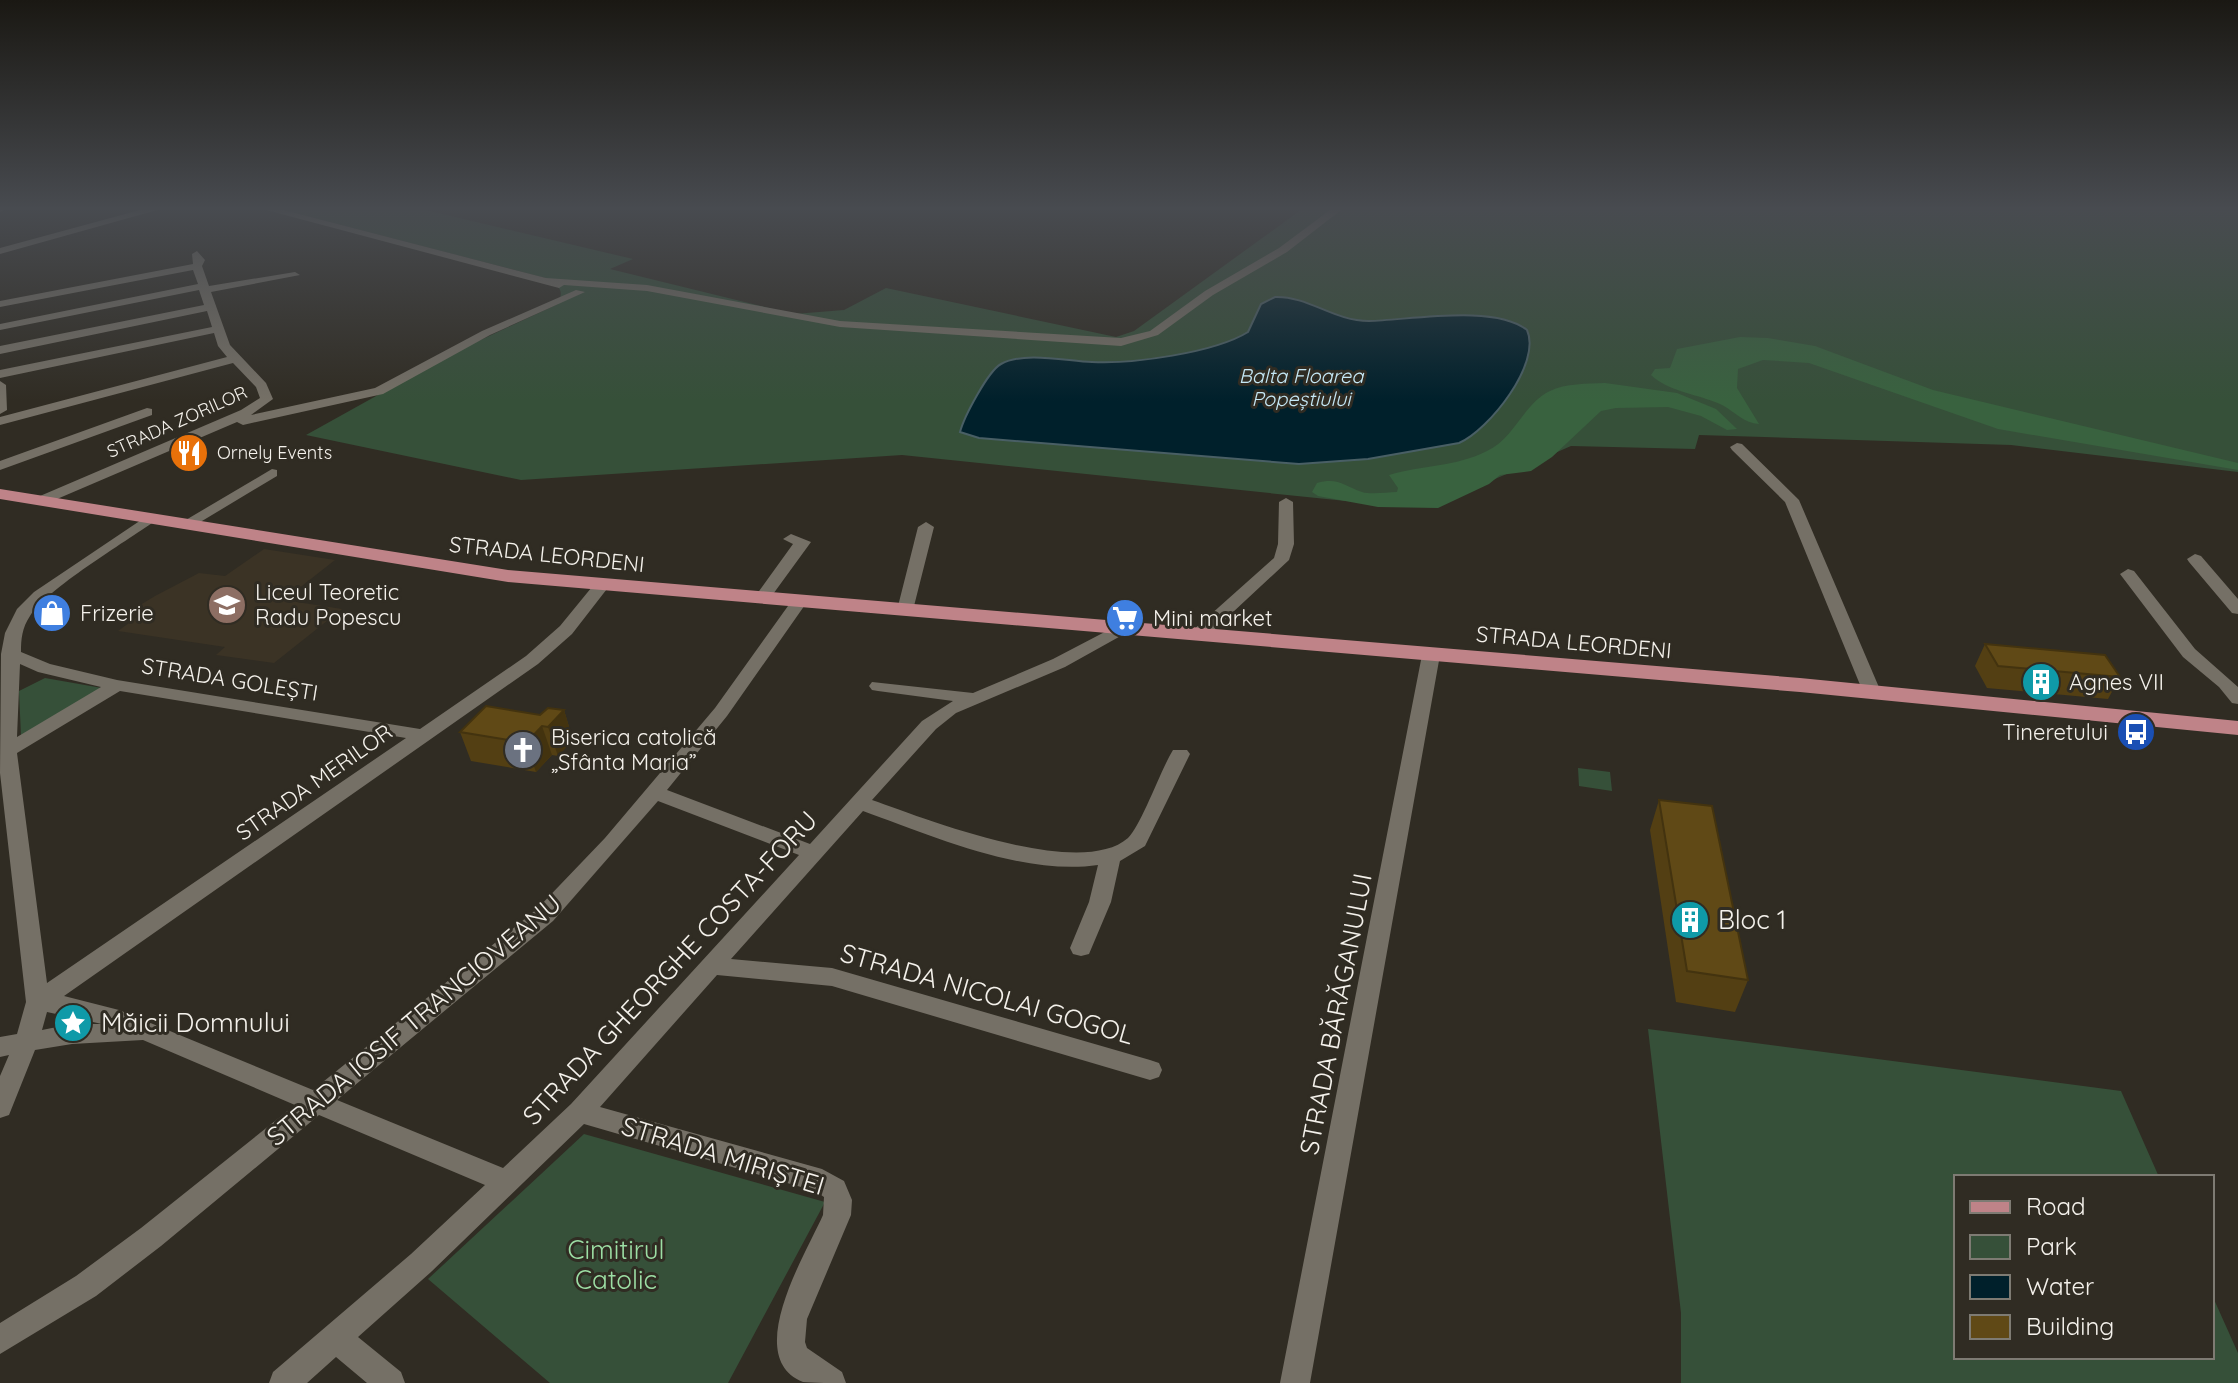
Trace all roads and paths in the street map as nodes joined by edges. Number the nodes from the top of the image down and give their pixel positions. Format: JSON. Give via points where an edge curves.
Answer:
{"nodes":[{"id":1,"x":145,"y":272,"type":"edge"},
{"id":2,"x":199,"y":272,"type":"edge"},
{"id":3,"x":512,"y":272,"type":"edge"},
{"id":4,"x":1246,"y":272,"type":"edge"},
{"id":5,"x":295,"y":275,"type":"dead end"},
{"id":6,"x":549,"y":281,"type":"junction"},
{"id":7,"x":203,"y":288,"type":"junction"},
{"id":8,"x":582,"y":288,"type":"junction"},
{"id":9,"x":564,"y":294,"type":"junction"},
{"id":10,"x":0,"y":304,"type":"edge"},
{"id":11,"x":210,"y":307,"type":"junction"},
{"id":12,"x":0,"y":327,"type":"edge"},
{"id":13,"x":217,"y":329,"type":"junction"},
{"id":14,"x":0,"y":350,"type":"edge"},
{"id":15,"x":233,"y":359,"type":"junction"},
{"id":16,"x":0,"y":374,"type":"edge"},
{"id":17,"x":0,"y":385,"type":"edge"},
{"id":18,"x":0,"y":410,"type":"edge"},
{"id":19,"x":147,"y":412,"type":"dead end"},
{"id":20,"x":0,"y":421,"type":"edge"},
{"id":21,"x":217,"y":426,"type":"junction"},
{"id":22,"x":1737,"y":447,"type":"dead end"},
{"id":23,"x":0,"y":466,"type":"edge"},
{"id":24,"x":272,"y":473,"type":"dead end"},
{"id":25,"x":0,"y":494,"type":"edge"},
{"id":26,"x":45,"y":499,"type":"junction"},
{"id":27,"x":1286,"y":502,"type":"dead end"},
{"id":28,"x":150,"y":518,"type":"junction"},
{"id":29,"x":187,"y":524,"type":"junction"},
{"id":30,"x":926,"y":527,"type":"dead end"},
{"id":31,"x":791,"y":539,"type":"dead end"},
{"id":32,"x":2195,"y":559,"type":"dead end"},
{"id":33,"x":2128,"y":574,"type":"dead end"},
{"id":34,"x":602,"y":585,"type":"junction"},
{"id":35,"x":762,"y":598,"type":"junction"},
{"id":36,"x":799,"y":602,"type":"junction"},
{"id":37,"x":2238,"y":609,"type":"edge"},
{"id":38,"x":905,"y":610,"type":"junction"},
{"id":39,"x":8,"y":624,"type":"edge"},
{"id":40,"x":1120,"y":629,"type":"junction"},
{"id":41,"x":1197,"y":636,"type":"junction"},
{"id":42,"x":1431,"y":655,"type":"junction"},
{"id":43,"x":7,"y":662,"type":"edge"},
{"id":44,"x":117,"y":685,"type":"junction"},
{"id":45,"x":878,"y":686,"type":"dead end"},
{"id":46,"x":1872,"y":692,"type":"junction"},
{"id":47,"x":973,"y":698,"type":"junction"},
{"id":48,"x":2238,"y":699,"type":"edge"},
{"id":49,"x":4,"y":702,"type":"edge"},
{"id":50,"x":2238,"y":728,"type":"edge"},
{"id":51,"x":422,"y":735,"type":"junction"},
{"id":52,"x":3,"y":746,"type":"edge"},
{"id":53,"x":1180,"y":754,"type":"dead end"},
{"id":54,"x":654,"y":792,"type":"junction"},
{"id":55,"x":860,"y":803,"type":"junction"},
{"id":56,"x":814,"y":853,"type":"junction"},
{"id":57,"x":1111,"y":856,"type":"junction"},
{"id":58,"x":1081,"y":948,"type":"dead end"},
{"id":59,"x":712,"y":966,"type":"junction"},
{"id":60,"x":38,"y":1002,"type":"junction"},
{"id":61,"x":152,"y":1033,"type":"junction"},
{"id":62,"x":27,"y":1040,"type":"junction"},
{"id":63,"x":0,"y":1047,"type":"edge"},
{"id":64,"x":1150,"y":1070,"type":"dead end"},
{"id":65,"x":319,"y":1101,"type":"junction"},
{"id":66,"x":0,"y":1107,"type":"edge"},
{"id":67,"x":580,"y":1112,"type":"junction"},
{"id":68,"x":508,"y":1182,"type":"junction"},
{"id":69,"x":336,"y":1338,"type":"junction"},
{"id":70,"x":0,"y":1340,"type":"edge"},
{"id":71,"x":284,"y":1383,"type":"edge"},
{"id":72,"x":390,"y":1383,"type":"edge"},
{"id":73,"x":831,"y":1383,"type":"edge"},
{"id":74,"x":1295,"y":1383,"type":"edge"}],
"edges":[{"from":1,"to":10,"type":"street","name":"STRADA ZORILOR"},
{"from":2,"to":7,"type":"street","name":"STRADA ZORILOR"},
{"from":3,"to":6,"type":"street"},
{"from":4,"to":8,"type":"street","via":[[1154,333],[1129,341],[1092,342],[840,324],[639,287]]},
{"from":5,"to":7,"type":"street"},
{"from":6,"to":8,"type":"street"},
{"from":6,"to":9,"type":"street"},
{"from":7,"to":11,"type":"street","name":"STRADA ZORILOR"},
{"from":7,"to":12,"type":"street"},
{"from":8,"to":9,"type":"street"},
{"from":9,"to":21,"type":"street","via":[[379,391]]},
{"from":11,"to":13,"type":"street","name":"STRADA ZORILOR"},
{"from":11,"to":14,"type":"street"},
{"from":13,"to":15,"type":"street","name":"STRADA ZORILOR"},
{"from":13,"to":16,"type":"street"},
{"from":15,"to":20,"type":"street"},
{"from":15,"to":21,"type":"street","name":"STRADA ZORILOR","via":[[262,386],[267,399]]},
{"from":17,"to":18,"type":"street"},
{"from":19,"to":23,"type":"street"},
{"from":21,"to":26,"type":"street","name":"STRADA ZORILOR"},
{"from":22,"to":46,"type":"street","via":[[1792,500]]},
{"from":24,"to":29,"type":"street"},
{"from":25,"to":26,"type":"main road","name":"STRADA LEORDENI"},
{"from":26,"to":28,"type":"main road","name":"STRADA LEORDENI"},
{"from":27,"to":41,"type":"street","via":[[1281,560]]},
{"from":28,"to":29,"type":"main road","name":"STRADA LEORDENI"},
{"from":28,"to":39,"type":"street","via":[[51,586]]},
{"from":29,"to":34,"type":"main road","name":"STRADA LEORDENI","via":[[443,568]]},
{"from":30,"to":38,"type":"street"},
{"from":31,"to":35,"type":"street","via":[[803,542]]},
{"from":32,"to":37,"type":"street"},
{"from":33,"to":48,"type":"street","via":[[2189,653]]},
{"from":34,"to":35,"type":"main road","name":"STRADA LEORDENI"},
{"from":34,"to":51,"type":"street","name":"STRADA MERILOR","via":[[547,649]]},
{"from":35,"to":36,"type":"main road","name":"STRADA LEORDENI"},
{"from":36,"to":38,"type":"main road","name":"STRADA LEORDENI"},
{"from":36,"to":54,"type":"street","name":"STRADA IOSIF TRANCIOVEANU","via":[[735,694]]},
{"from":38,"to":40,"type":"main road","name":"STRADA LEORDENI"},
{"from":39,"to":43,"type":"street"},
{"from":40,"to":41,"type":"main road","name":"STRADA LEORDENI"},
{"from":40,"to":47,"type":"street","name":"STRADA GHEORGHE COSTA-FORU","via":[[1059,663]]},
{"from":41,"to":42,"type":"main road","name":"STRADA LEORDENI"},
{"from":42,"to":46,"type":"main road","name":"STRADA LEORDENI"},
{"from":42,"to":74,"type":"street","name":"STRADA BĂRĂGANULUI"},
{"from":43,"to":44,"type":"street"},
{"from":43,"to":49,"type":"street"},
{"from":44,"to":51,"type":"street","name":"STRADA GOLEȘTI"},
{"from":44,"to":52,"type":"street","name":"STRADA GOLEȘTI"},
{"from":45,"to":47,"type":"street"},
{"from":46,"to":50,"type":"main road","name":"STRADA LEORDENI"},
{"from":47,"to":55,"type":"street","name":"STRADA GHEORGHE COSTA-FORU","via":[[929,725]]},
{"from":49,"to":52,"type":"street"},
{"from":51,"to":60,"type":"street","name":"STRADA MERILOR"},
{"from":52,"to":60,"type":"street"},
{"from":53,"to":57,"type":"street","via":[[1138,841]]},
{"from":54,"to":56,"type":"street"},
{"from":54,"to":65,"type":"street","name":"STRADA IOSIF TRANCIOVEANU","via":[[545,915]]},
{"from":55,"to":56,"type":"street","name":"STRADA GHEORGHE COSTA-FORU"},
{"from":55,"to":57,"type":"street","via":[[1025,855]]},
{"from":56,"to":59,"type":"street","name":"STRADA GHEORGHE COSTA-FORU"},
{"from":57,"to":58,"type":"street"},
{"from":59,"to":64,"type":"street","name":"STRADA NICOLAI GOGOL","via":[[817,975],[863,985]]},
{"from":59,"to":67,"type":"street","name":"STRADA GHEORGHE COSTA-FORU"},
{"from":60,"to":61,"type":"street","via":[[92,1011]]},
{"from":60,"to":62,"type":"street"},
{"from":61,"to":62,"type":"street"},
{"from":61,"to":65,"type":"street"},
{"from":62,"to":63,"type":"street"},
{"from":62,"to":66,"type":"street"},
{"from":65,"to":68,"type":"street"},
{"from":65,"to":70,"type":"street","name":"STRADA IOSIF TRANCIOVEANU","via":[[86,1286]]},
{"from":67,"to":68,"type":"street","name":"STRADA GHEORGHE COSTA-FORU"},
{"from":67,"to":73,"type":"street","name":"STRADA MIRIȘTEI","via":[[835,1189],[837,1215],[788,1337],[800,1362]]},
{"from":68,"to":69,"type":"street","name":"STRADA GHEORGHE COSTA-FORU"},
{"from":69,"to":71,"type":"street","name":"STRADA GHEORGHE COSTA-FORU"},
{"from":69,"to":72,"type":"street"}]}
